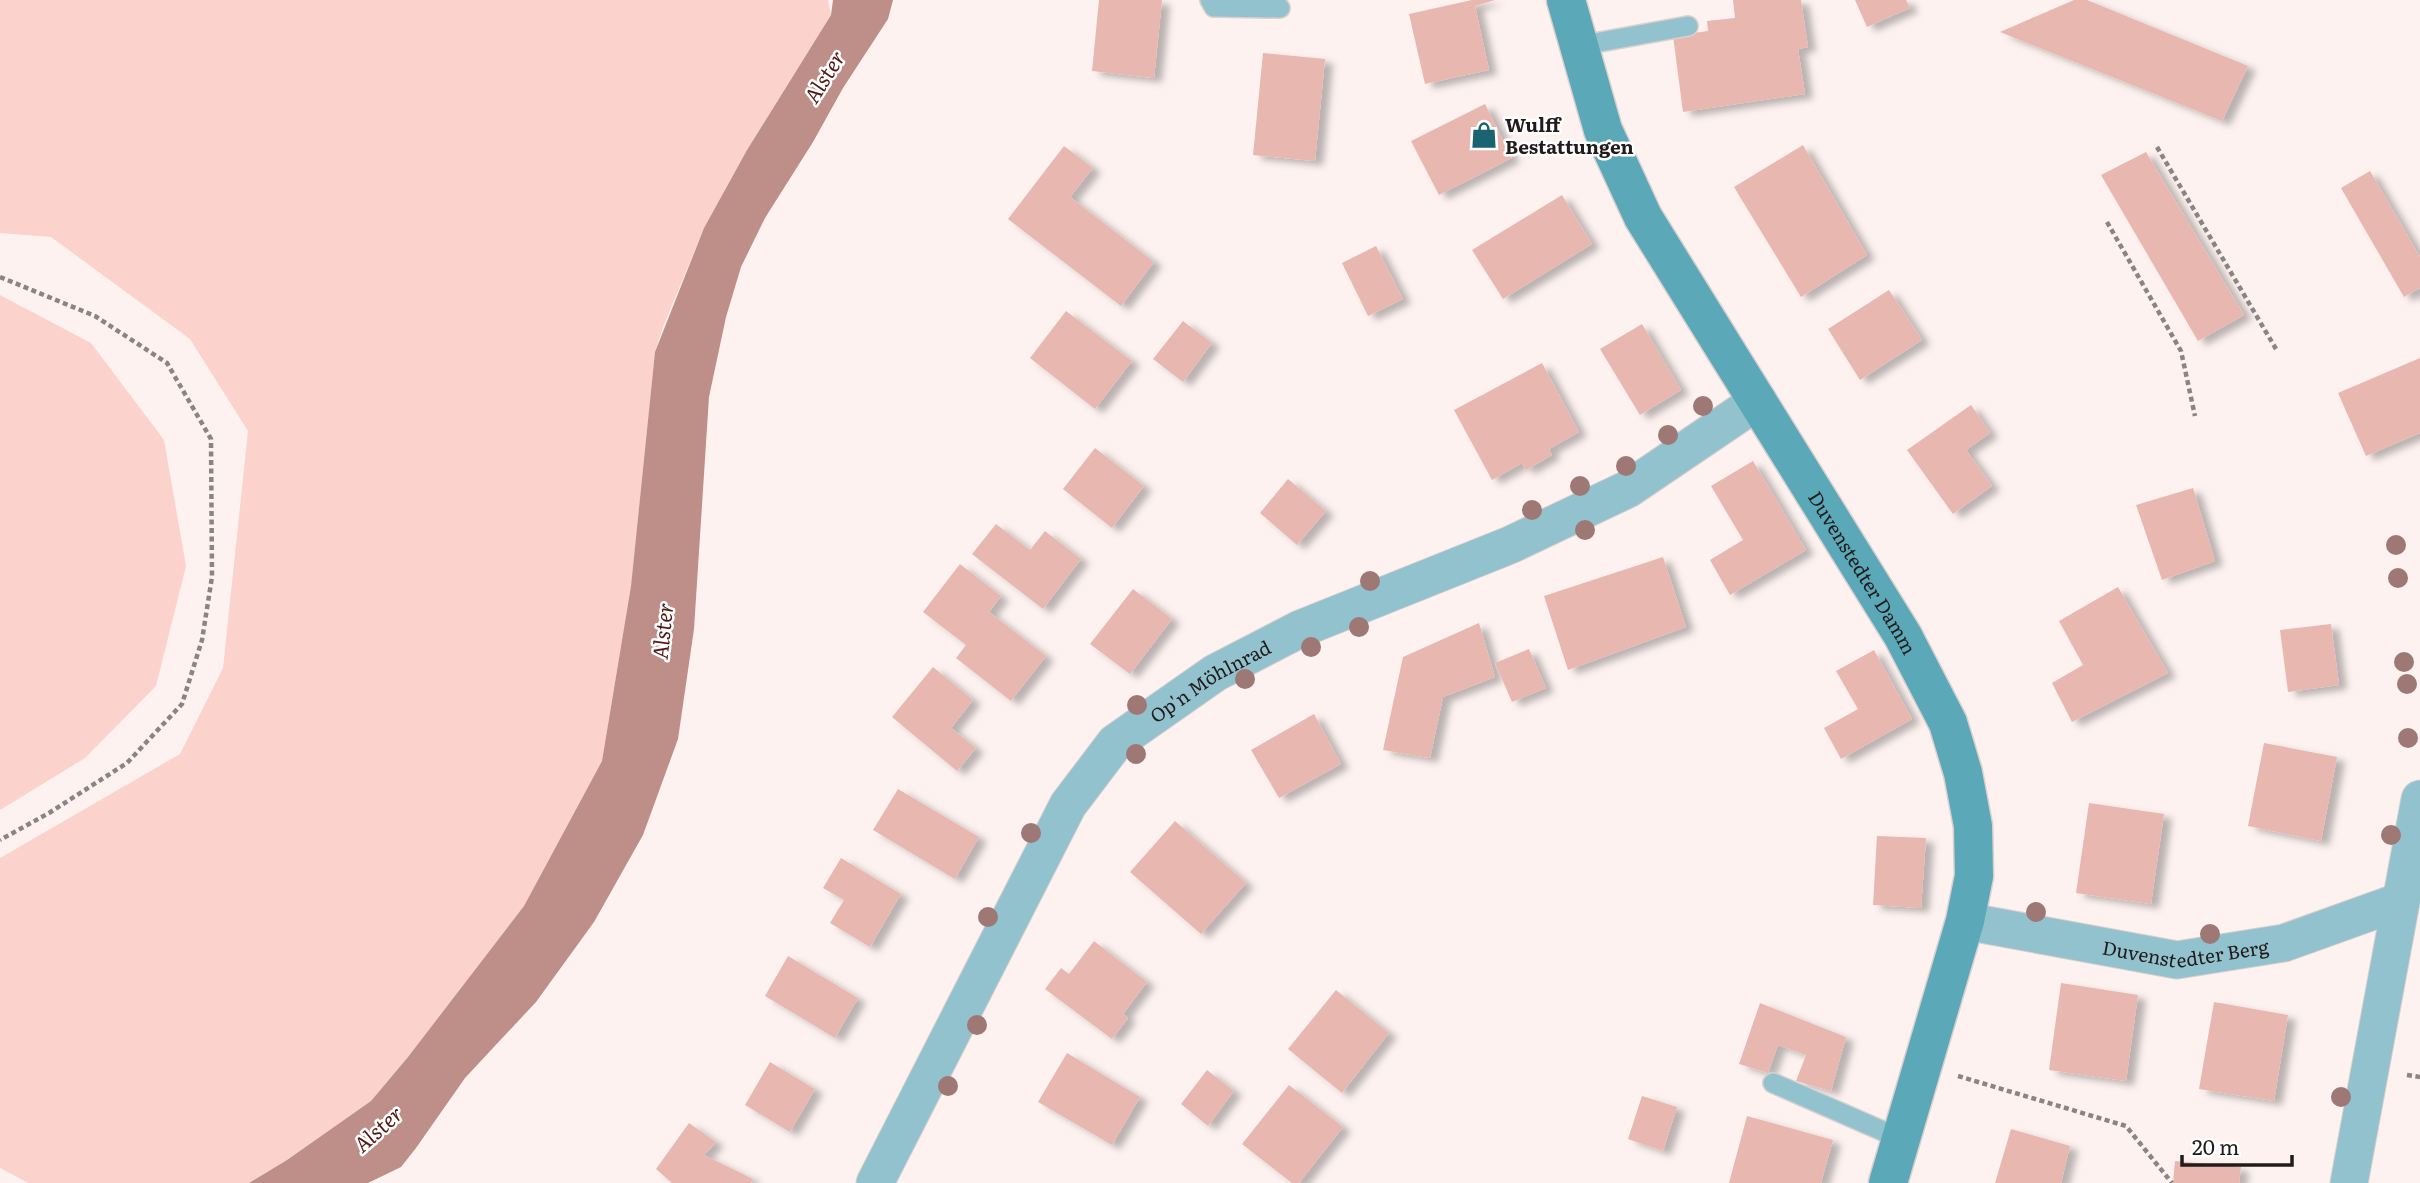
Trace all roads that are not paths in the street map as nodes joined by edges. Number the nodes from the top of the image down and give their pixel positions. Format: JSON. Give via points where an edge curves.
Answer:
{"nodes":[{"id":1,"x":1210,"y":0,"type":"edge"},
{"id":2,"x":1566,"y":0,"type":"edge"},
{"id":3,"x":1280,"y":8,"type":"dead end"},
{"id":4,"x":1688,"y":26,"type":"dead end"},
{"id":5,"x":1578,"y":46,"type":"junction"},
{"id":6,"x":1758,"y":401,"type":"junction"},
{"id":7,"x":2420,"y":799,"type":"edge"},
{"id":8,"x":2401,"y":901,"type":"junction"},
{"id":9,"x":1965,"y":921,"type":"junction"},
{"id":10,"x":1773,"y":1083,"type":"dead end"},
{"id":11,"x":1901,"y":1139,"type":"junction"},
{"id":12,"x":875,"y":1183,"type":"edge"},
{"id":13,"x":1888,"y":1183,"type":"edge"},
{"id":14,"x":2349,"y":1183,"type":"edge"}],
"edges":[{"from":1,"to":3,"type":"lane","via":[[1214,6]]},
{"from":2,"to":5,"type":"street","name":"Duvenstedter Damm"},
{"from":4,"to":5,"type":"lane"},
{"from":5,"to":6,"type":"street","name":"Duvenstedter Damm","via":[[1603,130],[1643,217]]},
{"from":6,"to":9,"type":"street","name":"Duvenstedter Damm","via":[[1903,636],[1948,723],[1964,773],[1973,826],[1974,876]]},
{"from":6,"to":12,"type":"street","name":"Op'n Möhlnrad","via":[[1628,489],[1510,545],[1300,629],[1215,673],[1115,743],[1068,805]]},
{"from":7,"to":8,"type":"street"},
{"from":8,"to":9,"type":"street","name":"Duvenstedter Berg","via":[[2284,943],[2177,960]]},
{"from":8,"to":14,"type":"street"},
{"from":9,"to":11,"type":"street","name":"Duvenstedter Damm"},
{"from":10,"to":11,"type":"lane"},
{"from":11,"to":13,"type":"street","name":"Duvenstedter Damm"}]}
